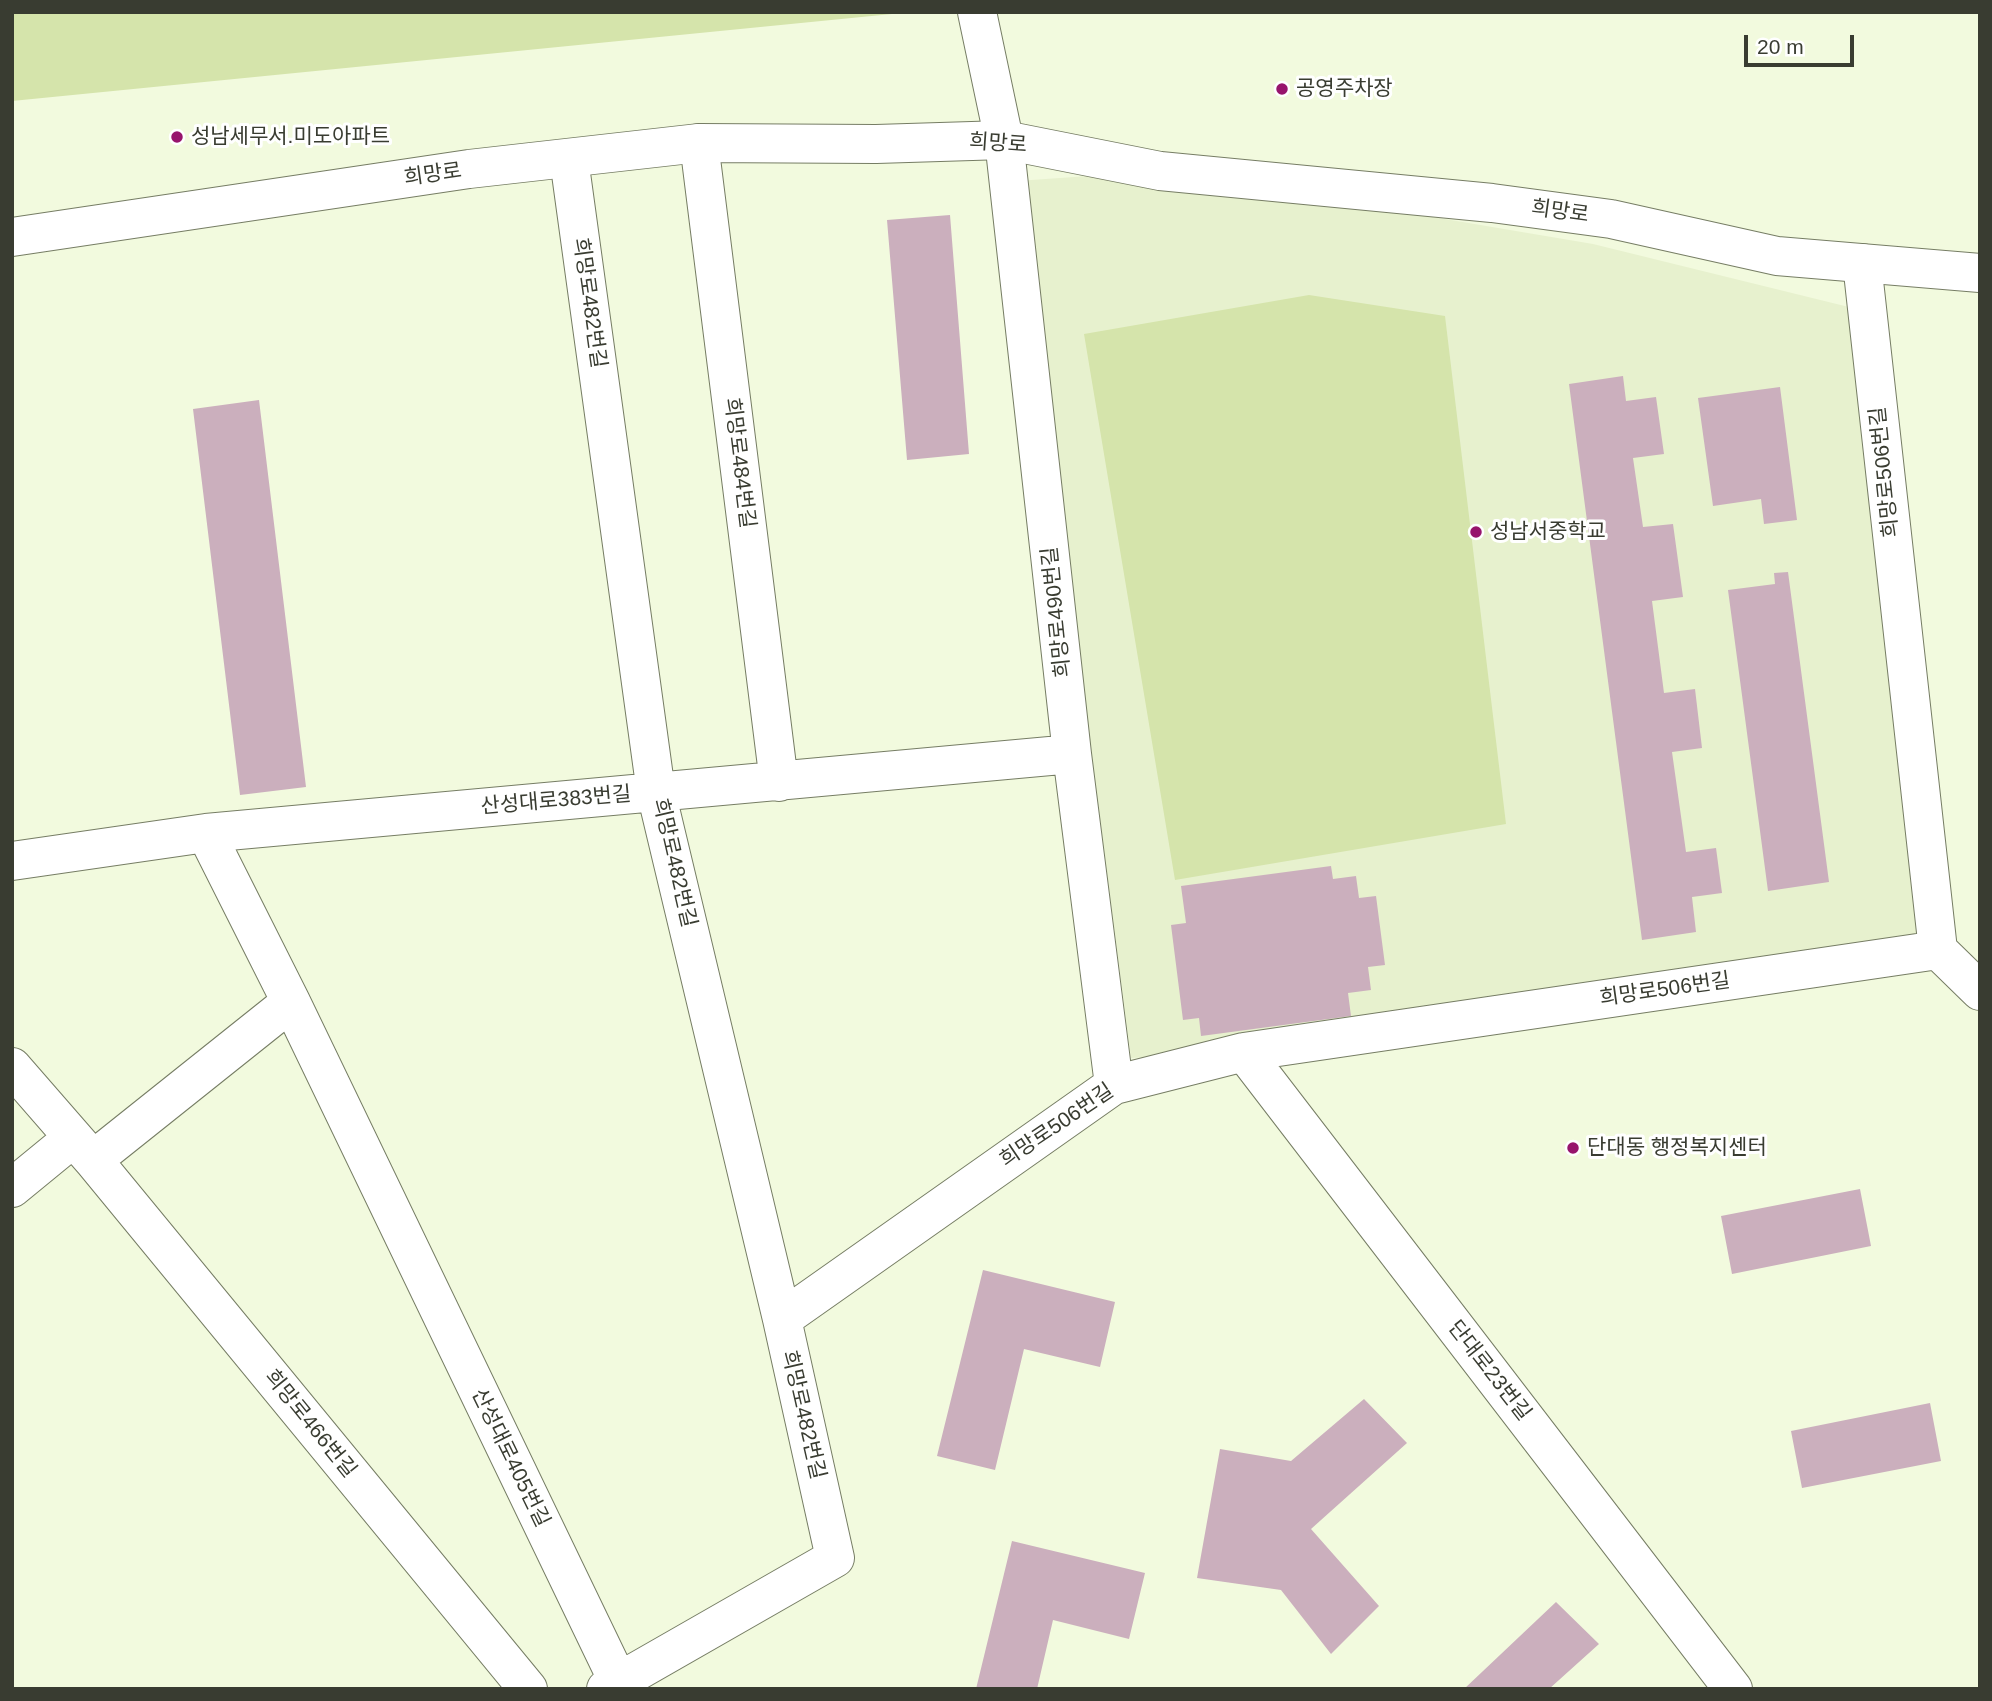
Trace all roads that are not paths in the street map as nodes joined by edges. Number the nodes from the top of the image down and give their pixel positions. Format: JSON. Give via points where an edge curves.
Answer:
{"nodes":[{"id":1,"x":977,"y":12,"type":"edge"},
{"id":2,"x":1004,"y":140,"type":"junction"},
{"id":3,"x":698,"y":143,"type":"junction"},
{"id":4,"x":569,"y":159,"type":"junction"},
{"id":5,"x":12,"y":237,"type":"edge"},
{"id":6,"x":1862,"y":263,"type":"junction"},
{"id":7,"x":1980,"y":273,"type":"edge"},
{"id":8,"x":1072,"y":754,"type":"junction"},
{"id":9,"x":779,"y":782,"type":"junction"},
{"id":10,"x":656,"y":792,"type":"junction"},
{"id":11,"x":206,"y":833,"type":"junction"},
{"id":12,"x":12,"y":861,"type":"edge"},
{"id":13,"x":1938,"y":950,"type":"junction"},
{"id":14,"x":1980,"y":991,"type":"edge"},
{"id":15,"x":291,"y":1002,"type":"junction"},
{"id":16,"x":1244,"y":1052,"type":"junction"},
{"id":17,"x":12,"y":1067,"type":"edge"},
{"id":18,"x":1114,"y":1084,"type":"junction"},
{"id":19,"x":83,"y":1149,"type":"junction"},
{"id":20,"x":12,"y":1188,"type":"edge"},
{"id":21,"x":782,"y":1319,"type":"junction"},
{"id":22,"x":835,"y":1558,"type":"joint"},
{"id":23,"x":612,"y":1685,"type":"edge"},
{"id":24,"x":528,"y":1689,"type":"edge"},
{"id":25,"x":1733,"y":1689,"type":"edge"}],
"edges":[{"from":1,"to":2,"type":"street","name":"희망로490번길"},
{"from":2,"to":3,"type":"street","name":"희망로"},
{"from":2,"to":6,"type":"street","name":"희망로","via":[[1160,171],[1615,220],[1777,256]]},
{"from":2,"to":8,"type":"street","name":"희망로490번길"},
{"from":3,"to":4,"type":"street","name":"희망로"},
{"from":3,"to":9,"type":"street","name":"희망로484번길"},
{"from":4,"to":5,"type":"street","name":"희망로","via":[[455,171]]},
{"from":4,"to":10,"type":"street","name":"희망로482번길"},
{"from":6,"to":7,"type":"street","name":"희망로"},
{"from":6,"to":13,"type":"street","name":"희망로506번길"},
{"from":8,"to":9,"type":"street","name":"산성대로383번길"},
{"from":8,"to":18,"type":"street","name":"희망로490번길"},
{"from":9,"to":10,"type":"street","name":"산성대로383번길"},
{"from":10,"to":11,"type":"street","name":"산성대로383번길"},
{"from":10,"to":21,"type":"street","name":"희망로482번길"},
{"from":11,"to":12,"type":"street","name":"산성대로383번길"},
{"from":11,"to":15,"type":"street"},
{"from":13,"to":14,"type":"street"},
{"from":13,"to":16,"type":"street","name":"희망로506번길"},
{"from":15,"to":19,"type":"street"},
{"from":15,"to":23,"type":"street","name":"산성대로405번길"},
{"from":16,"to":18,"type":"street","name":"희망로506번길"},
{"from":16,"to":25,"type":"street","name":"단대로23번길"},
{"from":17,"to":19,"type":"street","name":"희망로466번길"},
{"from":18,"to":21,"type":"street","name":"희망로506번길"},
{"from":19,"to":20,"type":"street"},
{"from":19,"to":24,"type":"street","name":"희망로466번길"},
{"from":21,"to":22,"type":"street","name":"희망로482번길"},
{"from":22,"to":23,"type":"street","name":"산성대로405번길"}]}
